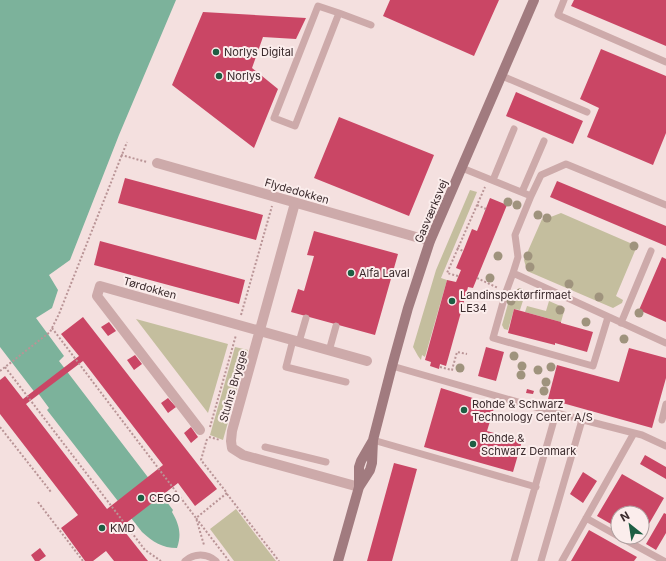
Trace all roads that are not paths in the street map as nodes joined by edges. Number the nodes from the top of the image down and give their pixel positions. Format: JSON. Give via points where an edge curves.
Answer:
{"nodes":[{"id":1,"x":534,"y":0,"type":"edge"},
{"id":2,"x":564,"y":0,"type":"edge"},
{"id":3,"x":339,"y":13,"type":"junction"},
{"id":4,"x":371,"y":25,"type":"dead end"},
{"id":5,"x":666,"y":62,"type":"edge"},
{"id":6,"x":502,"y":76,"type":"junction"},
{"id":7,"x":588,"y":112,"type":"dead end"},
{"id":8,"x":514,"y":129,"type":"dead end"},
{"id":9,"x":544,"y":140,"type":"dead end"},
{"id":10,"x":157,"y":163,"type":"road end"},
{"id":11,"x":462,"y":168,"type":"junction"},
{"id":12,"x":491,"y":179,"type":"junction"},
{"id":13,"x":522,"y":192,"type":"junction"},
{"id":14,"x":531,"y":196,"type":"junction"},
{"id":15,"x":295,"y":203,"type":"junction"},
{"id":16,"x":666,"y":205,"type":"edge"},
{"id":17,"x":430,"y":241,"type":"junction"},
{"id":18,"x":651,"y":251,"type":"dead end"},
{"id":19,"x":513,"y":273,"type":"junction"},
{"id":20,"x":608,"y":317,"type":"junction"},
{"id":21,"x":306,"y":318,"type":"dead end"},
{"id":22,"x":621,"y":322,"type":"junction"},
{"id":23,"x":336,"y":326,"type":"dead end"},
{"id":24,"x":260,"y":331,"type":"junction"},
{"id":25,"x":296,"y":341,"type":"junction"},
{"id":26,"x":666,"y":343,"type":"edge"},
{"id":27,"x":329,"y":351,"type":"junction"},
{"id":28,"x":367,"y":361,"type":"dead end"},
{"id":29,"x":392,"y":366,"type":"junction"},
{"id":30,"x":346,"y":382,"type":"dead end"},
{"id":31,"x":666,"y":404,"type":"edge"},
{"id":32,"x":556,"y":412,"type":"junction"},
{"id":33,"x":582,"y":420,"type":"junction"},
{"id":34,"x":662,"y":420,"type":"dead end"},
{"id":35,"x":205,"y":429,"type":"road end"},
{"id":36,"x":634,"y":433,"type":"junction"},
{"id":37,"x":373,"y":440,"type":"junction"},
{"id":38,"x":666,"y":446,"type":"edge"},
{"id":39,"x":265,"y":447,"type":"dead end"},
{"id":40,"x":326,"y":462,"type":"dead end"},
{"id":41,"x":359,"y":487,"type":"junction"},
{"id":42,"x":536,"y":487,"type":"junction"},
{"id":43,"x":586,"y":518,"type":"junction"},
{"id":44,"x":610,"y":531,"type":"edge"},
{"id":45,"x":635,"y":545,"type":"edge"},
{"id":46,"x":185,"y":561,"type":"edge"},
{"id":47,"x":216,"y":561,"type":"edge"},
{"id":48,"x":338,"y":561,"type":"edge"},
{"id":49,"x":514,"y":561,"type":"edge"},
{"id":50,"x":541,"y":561,"type":"edge"},
{"id":51,"x":562,"y":561,"type":"edge"},
{"id":52,"x":664,"y":561,"type":"edge"}],
"edges":[{"from":1,"to":6,"type":"street","name":"Gasværksvej"},
{"from":2,"to":5,"type":"lane","via":[[558,15]]},
{"from":3,"to":3,"type":"lane","via":[[318,6],[274,118],[295,126]]},
{"from":3,"to":4,"type":"lane"},
{"from":6,"to":7,"type":"lane"},
{"from":6,"to":11,"type":"street","name":"Gasværksvej"},
{"from":8,"to":12,"type":"lane"},
{"from":9,"to":13,"type":"lane"},
{"from":10,"to":15,"type":"street","name":"Flydedokken"},
{"from":11,"to":12,"type":"lane"},
{"from":11,"to":17,"type":"street","name":"Gasværksvej"},
{"from":12,"to":13,"type":"lane"},
{"from":13,"to":14,"type":"lane"},
{"from":14,"to":16,"type":"lane","via":[[541,175],[566,164]]},
{"from":14,"to":19,"type":"lane","via":[[515,235],[518,257]]},
{"from":15,"to":17,"type":"street","name":"Flydedokken"},
{"from":15,"to":24,"type":"street","name":"Stuhrs Brygge"},
{"from":17,"to":29,"type":"street","name":"Gasværksvej"},
{"from":18,"to":22,"type":"lane"},
{"from":19,"to":20,"type":"lane"},
{"from":19,"to":20,"type":"lane","via":[[493,338],[593,366]]},
{"from":20,"to":22,"type":"lane"},
{"from":21,"to":25,"type":"lane"},
{"from":22,"to":26,"type":"lane"},
{"from":23,"to":27,"type":"lane"},
{"from":24,"to":25,"type":"street","name":"Tørdokken"},
{"from":24,"to":35,"type":"street","name":"Tørdokken","via":[[100,286],[97,296]]},
{"from":24,"to":41,"type":"street","name":"Stuhrs Brygge","via":[[232,431],[232,448],[242,455]]},
{"from":25,"to":27,"type":"street","name":"Tørdokken"},
{"from":25,"to":30,"type":"lane","via":[[286,367]]},
{"from":27,"to":28,"type":"street","name":"Tørdokken"},
{"from":29,"to":32,"type":"lane"},
{"from":29,"to":37,"type":"street","name":"Gasværksvej"},
{"from":31,"to":34,"type":"lane"},
{"from":32,"to":33,"type":"lane"},
{"from":32,"to":42,"type":"lane"},
{"from":33,"to":36,"type":"lane"},
{"from":33,"to":50,"type":"lane"},
{"from":36,"to":38,"type":"lane"},
{"from":36,"to":43,"type":"lane"},
{"from":37,"to":41,"type":"street","name":"Gasværksvej","via":[[359,467]]},
{"from":37,"to":42,"type":"lane"},
{"from":39,"to":40,"type":"lane"},
{"from":41,"to":48,"type":"street","name":"Gasværksvej"},
{"from":42,"to":49,"type":"lane"},
{"from":43,"to":44,"type":"lane"},
{"from":43,"to":51,"type":"lane"},
{"from":45,"to":52,"type":"lane"},
{"from":46,"to":47,"type":"lane","via":[[203,555]]}]}
